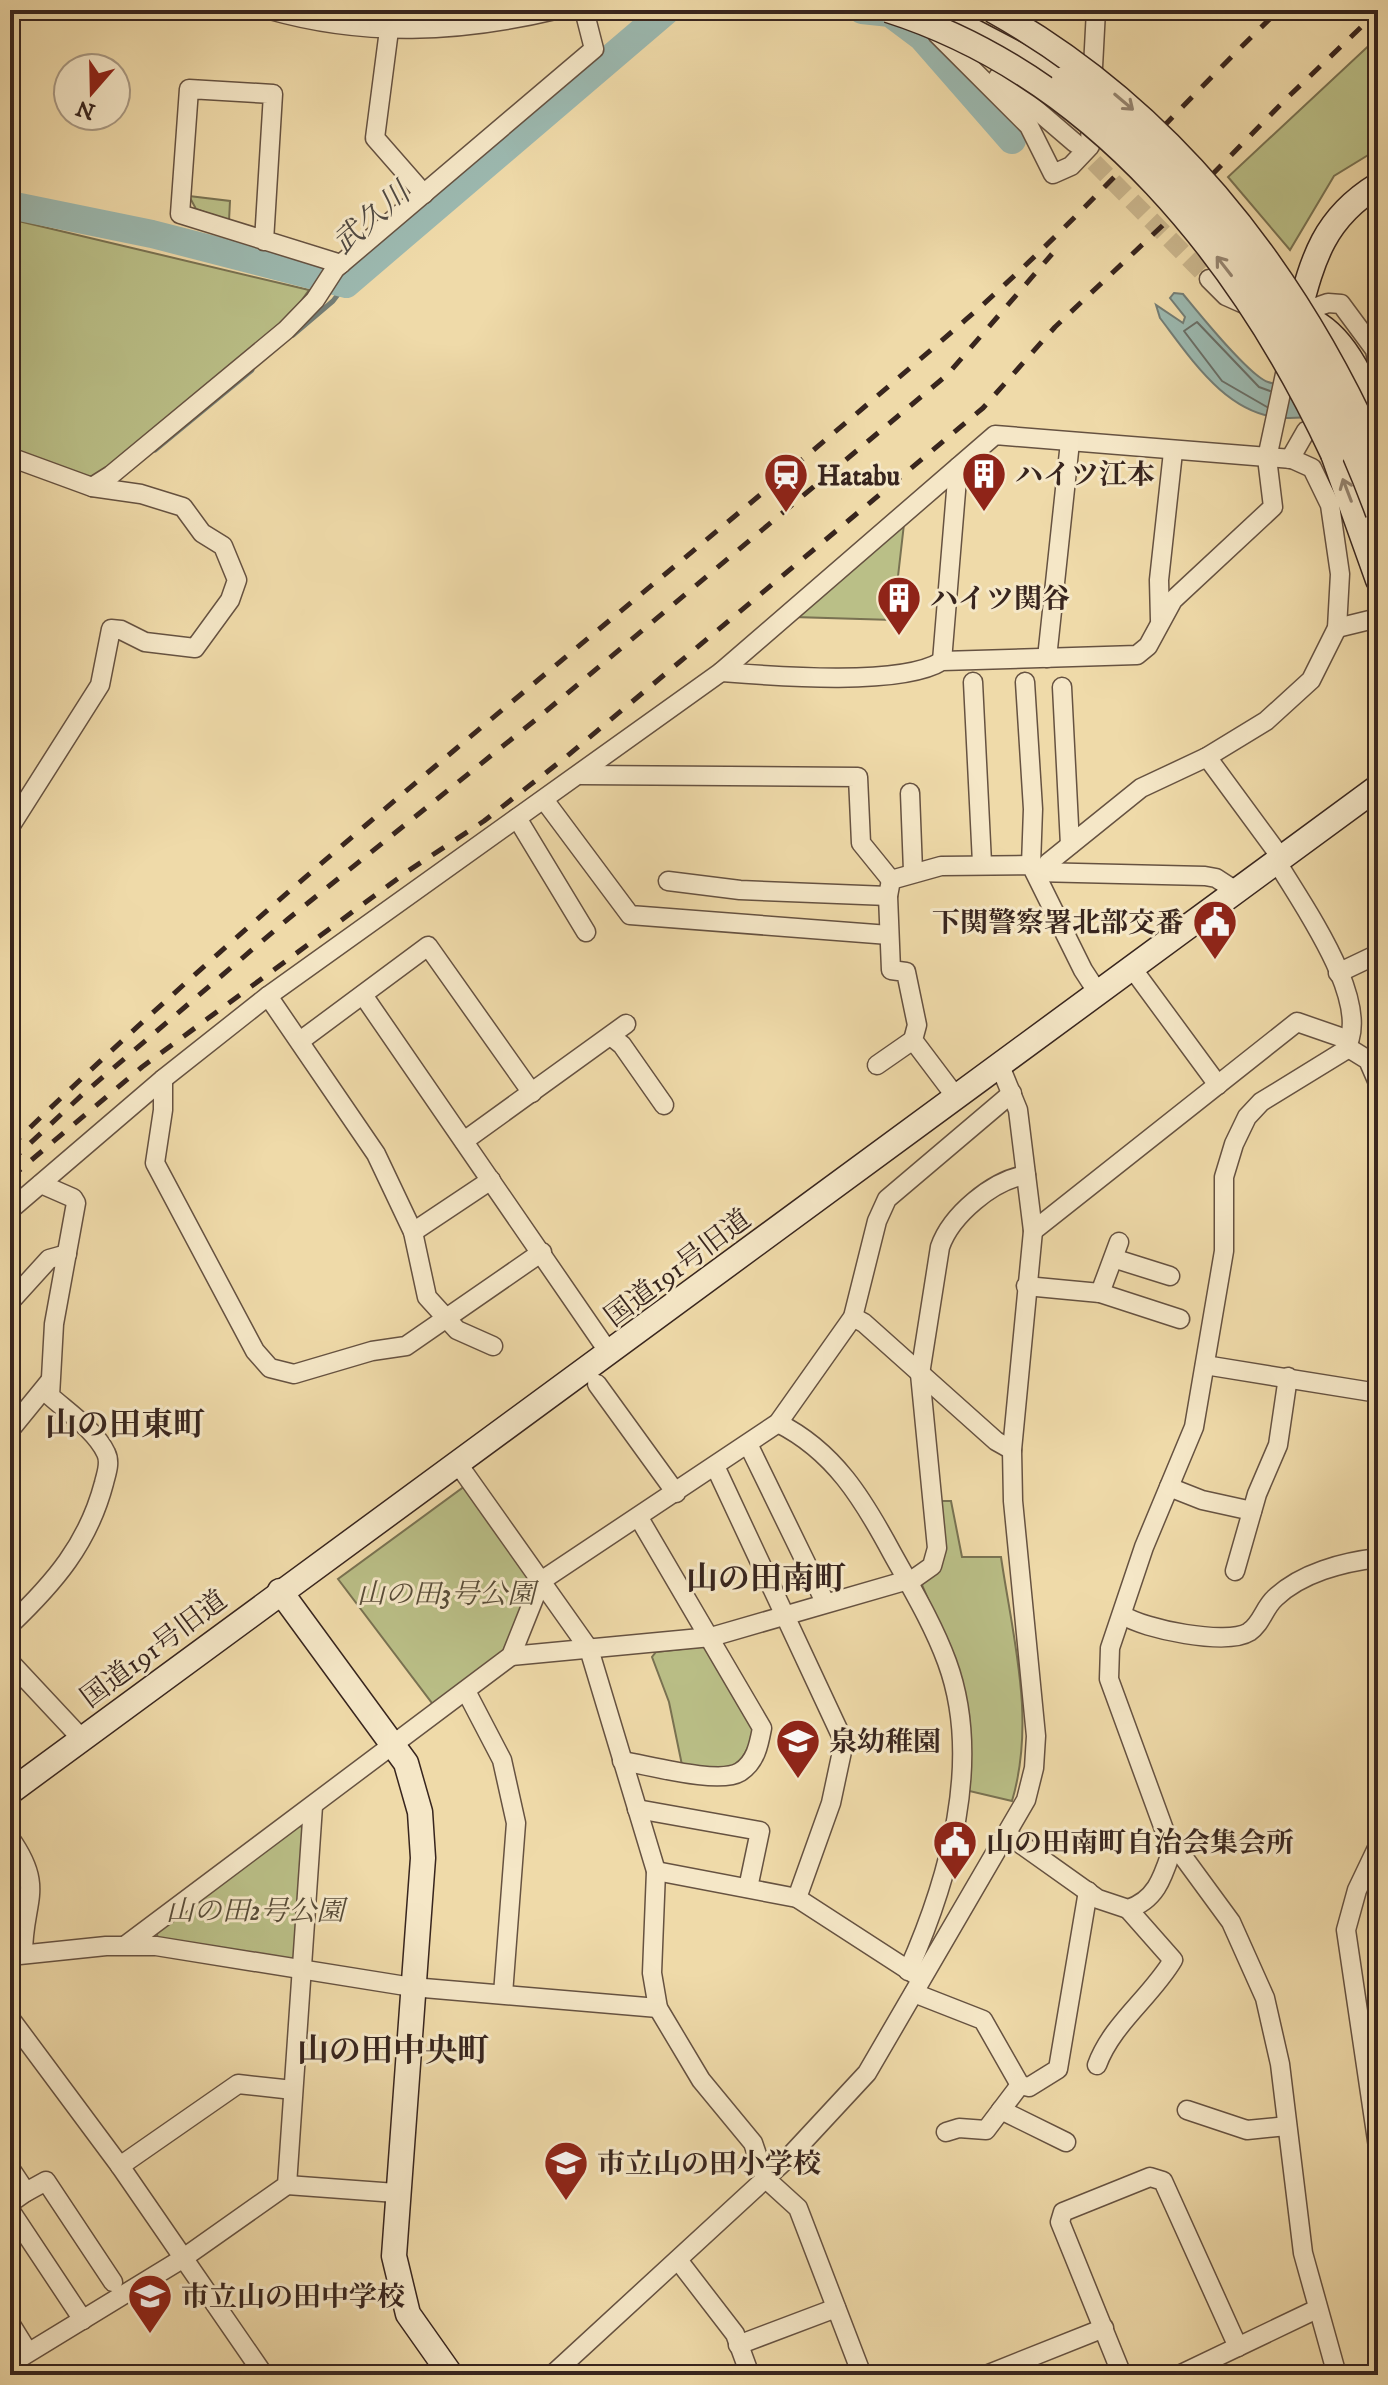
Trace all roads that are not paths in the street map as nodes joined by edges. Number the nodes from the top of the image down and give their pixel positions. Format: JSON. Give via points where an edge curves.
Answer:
{"nodes":[{"id":1,"x":270,"y":10,"type":"edge"},
{"id":2,"x":555,"y":10,"type":"edge"},
{"id":3,"x":584,"y":10,"type":"edge"},
{"id":4,"x":888,"y":10,"type":"edge"},
{"id":5,"x":911,"y":10,"type":"edge"},
{"id":6,"x":921,"y":10,"type":"edge"},
{"id":7,"x":948,"y":10,"type":"edge"},
{"id":8,"x":992,"y":10,"type":"edge"},
{"id":9,"x":1096,"y":10,"type":"edge"},
{"id":10,"x":389,"y":30,"type":"junction"},
{"id":11,"x":1064,"y":79,"type":"junction"},
{"id":12,"x":1075,"y":143,"type":"tunnel mouth"},
{"id":13,"x":1378,"y":185,"type":"edge"},
{"id":14,"x":424,"y":194,"type":"junction"},
{"id":15,"x":264,"y":241,"type":"junction"},
{"id":16,"x":338,"y":266,"type":"junction"},
{"id":17,"x":1209,"y":279,"type":"tunnel mouth"},
{"id":18,"x":1298,"y":316,"type":"junction"},
{"id":19,"x":1367,"y":366,"type":"edge"},
{"id":20,"x":1376,"y":429,"type":"edge"},
{"id":21,"x":1070,"y":442,"type":"junction"},
{"id":22,"x":1173,"y":452,"type":"junction"},
{"id":23,"x":10,"y":457,"type":"edge"},
{"id":24,"x":1267,"y":458,"type":"junction"},
{"id":25,"x":1290,"y":459,"type":"junction"},
{"id":26,"x":958,"y":467,"type":"junction"},
{"id":27,"x":92,"y":487,"type":"junction"},
{"id":28,"x":1378,"y":513,"type":"edge"},
{"id":29,"x":1378,"y":580,"type":"edge"},
{"id":30,"x":1378,"y":618,"type":"edge"},
{"id":31,"x":1160,"y":620,"type":"junction"},
{"id":32,"x":1337,"y":628,"type":"junction"},
{"id":33,"x":1047,"y":658,"type":"junction"},
{"id":34,"x":942,"y":661,"type":"junction"},
{"id":35,"x":721,"y":672,"type":"junction"},
{"id":36,"x":973,"y":682,"type":"dead end"},
{"id":37,"x":1025,"y":682,"type":"dead end"},
{"id":38,"x":1062,"y":687,"type":"dead end"},
{"id":39,"x":1207,"y":757,"type":"junction"},
{"id":40,"x":581,"y":775,"type":"junction"},
{"id":41,"x":1378,"y":787,"type":"edge"},
{"id":42,"x":910,"y":793,"type":"dead end"},
{"id":43,"x":545,"y":801,"type":"junction"},
{"id":44,"x":517,"y":818,"type":"junction"},
{"id":45,"x":10,"y":827,"type":"edge"},
{"id":46,"x":1070,"y":845,"type":"junction"},
{"id":47,"x":1280,"y":860,"type":"junction"},
{"id":48,"x":982,"y":863,"type":"junction"},
{"id":49,"x":1037,"y":869,"type":"junction"},
{"id":50,"x":913,"y":871,"type":"junction"},
{"id":51,"x":668,"y":881,"type":"dead end"},
{"id":52,"x":890,"y":888,"type":"junction"},
{"id":53,"x":1236,"y":891,"type":"junction"},
{"id":54,"x":586,"y":932,"type":"dead end"},
{"id":55,"x":889,"y":935,"type":"junction"},
{"id":56,"x":1378,"y":954,"type":"edge"},
{"id":57,"x":1132,"y":968,"type":"junction"},
{"id":58,"x":1338,"y":973,"type":"junction"},
{"id":59,"x":1098,"y":993,"type":"junction"},
{"id":60,"x":363,"y":995,"type":"junction"},
{"id":61,"x":268,"y":996,"type":"junction"},
{"id":62,"x":626,"y":1024,"type":"dead end"},
{"id":63,"x":612,"y":1037,"type":"junction"},
{"id":64,"x":913,"y":1040,"type":"junction"},
{"id":65,"x":300,"y":1041,"type":"junction"},
{"id":66,"x":1348,"y":1043,"type":"junction"},
{"id":67,"x":877,"y":1065,"type":"dead end"},
{"id":68,"x":1000,"y":1066,"type":"junction"},
{"id":69,"x":163,"y":1079,"type":"junction"},
{"id":70,"x":1378,"y":1083,"type":"edge"},
{"id":71,"x":1218,"y":1085,"type":"junction"},
{"id":72,"x":532,"y":1093,"type":"junction"},
{"id":73,"x":1012,"y":1093,"type":"junction"},
{"id":74,"x":956,"y":1097,"type":"junction"},
{"id":75,"x":664,"y":1105,"type":"dead end"},
{"id":76,"x":464,"y":1141,"type":"junction"},
{"id":77,"x":1026,"y":1175,"type":"junction"},
{"id":78,"x":491,"y":1180,"type":"junction"},
{"id":79,"x":41,"y":1184,"type":"junction"},
{"id":80,"x":10,"y":1210,"type":"edge"},
{"id":81,"x":1033,"y":1231,"type":"junction"},
{"id":82,"x":413,"y":1232,"type":"junction"},
{"id":83,"x":542,"y":1252,"type":"junction"},
{"id":84,"x":67,"y":1254,"type":"junction"},
{"id":85,"x":1170,"y":1276,"type":"dead end"},
{"id":86,"x":1026,"y":1286,"type":"junction"},
{"id":87,"x":1100,"y":1293,"type":"junction"},
{"id":88,"x":10,"y":1302,"type":"edge"},
{"id":89,"x":853,"y":1317,"type":"junction"},
{"id":90,"x":1180,"y":1319,"type":"dead end"},
{"id":91,"x":446,"y":1321,"type":"junction"},
{"id":92,"x":493,"y":1346,"type":"dead end"},
{"id":93,"x":610,"y":1354,"type":"junction"},
{"id":94,"x":1205,"y":1365,"type":"junction"},
{"id":95,"x":920,"y":1374,"type":"junction"},
{"id":96,"x":1288,"y":1377,"type":"junction"},
{"id":97,"x":50,"y":1381,"type":"junction"},
{"id":98,"x":597,"y":1384,"type":"dead end"},
{"id":99,"x":1378,"y":1393,"type":"edge"},
{"id":100,"x":778,"y":1423,"type":"junction"},
{"id":101,"x":10,"y":1430,"type":"edge"},
{"id":102,"x":748,"y":1444,"type":"junction"},
{"id":103,"x":1012,"y":1450,"type":"junction"},
{"id":104,"x":458,"y":1464,"type":"junction"},
{"id":105,"x":715,"y":1466,"type":"junction"},
{"id":106,"x":1169,"y":1487,"type":"junction"},
{"id":107,"x":676,"y":1493,"type":"junction"},
{"id":108,"x":1252,"y":1511,"type":"junction"},
{"id":109,"x":639,"y":1518,"type":"junction"},
{"id":110,"x":1378,"y":1558,"type":"edge"},
{"id":111,"x":1235,"y":1571,"type":"dead end"},
{"id":112,"x":906,"y":1579,"type":"junction"},
{"id":113,"x":541,"y":1581,"type":"junction"},
{"id":114,"x":280,"y":1591,"type":"junction"},
{"id":115,"x":825,"y":1602,"type":"junction"},
{"id":116,"x":1123,"y":1615,"type":"junction"},
{"id":117,"x":786,"y":1616,"type":"junction"},
{"id":118,"x":10,"y":1625,"type":"edge"},
{"id":119,"x":711,"y":1637,"type":"junction"},
{"id":120,"x":589,"y":1649,"type":"junction"},
{"id":121,"x":511,"y":1656,"type":"junction"},
{"id":122,"x":10,"y":1662,"type":"edge"},
{"id":123,"x":466,"y":1691,"type":"junction"},
{"id":124,"x":82,"y":1739,"type":"junction"},
{"id":125,"x":395,"y":1744,"type":"junction"},
{"id":126,"x":622,"y":1761,"type":"junction"},
{"id":127,"x":10,"y":1792,"type":"edge"},
{"id":128,"x":313,"y":1806,"type":"junction"},
{"id":129,"x":637,"y":1809,"type":"junction"},
{"id":130,"x":1008,"y":1835,"type":"junction"},
{"id":131,"x":10,"y":1838,"type":"edge"},
{"id":132,"x":1174,"y":1844,"type":"junction"},
{"id":133,"x":1378,"y":1846,"type":"edge"},
{"id":134,"x":656,"y":1871,"type":"junction"},
{"id":135,"x":748,"y":1888,"type":"junction"},
{"id":136,"x":1088,"y":1891,"type":"junction"},
{"id":137,"x":797,"y":1898,"type":"junction"},
{"id":138,"x":1128,"y":1909,"type":"junction"},
{"id":139,"x":126,"y":1945,"type":"junction"},
{"id":140,"x":17,"y":1955,"type":"edge"},
{"id":141,"x":302,"y":1970,"type":"junction"},
{"id":142,"x":915,"y":1981,"type":"junction"},
{"id":143,"x":412,"y":1987,"type":"junction"},
{"id":144,"x":503,"y":1994,"type":"junction"},
{"id":145,"x":658,"y":2008,"type":"junction"},
{"id":146,"x":10,"y":2018,"type":"edge"},
{"id":147,"x":1097,"y":2065,"type":"dead end"},
{"id":148,"x":1020,"y":2085,"type":"junction"},
{"id":149,"x":293,"y":2090,"type":"junction"},
{"id":150,"x":1001,"y":2110,"type":"junction"},
{"id":151,"x":1187,"y":2110,"type":"dead end"},
{"id":152,"x":1375,"y":2111,"type":"edge"},
{"id":153,"x":1287,"y":2126,"type":"junction"},
{"id":154,"x":946,"y":2132,"type":"dead end"},
{"id":155,"x":1066,"y":2142,"type":"dead end"},
{"id":156,"x":1378,"y":2147,"type":"edge"},
{"id":157,"x":120,"y":2166,"type":"junction"},
{"id":158,"x":10,"y":2168,"type":"edge"},
{"id":159,"x":765,"y":2178,"type":"junction"},
{"id":160,"x":287,"y":2185,"type":"junction"},
{"id":161,"x":26,"y":2192,"type":"junction"},
{"id":162,"x":396,"y":2193,"type":"junction"},
{"id":163,"x":10,"y":2203,"type":"edge"},
{"id":164,"x":10,"y":2210,"type":"edge"},
{"id":165,"x":182,"y":2259,"type":"junction"},
{"id":166,"x":678,"y":2260,"type":"junction"},
{"id":167,"x":113,"y":2282,"type":"dead end"},
{"id":168,"x":836,"y":2308,"type":"junction"},
{"id":169,"x":1317,"y":2309,"type":"junction"},
{"id":170,"x":83,"y":2320,"type":"junction"},
{"id":171,"x":10,"y":2323,"type":"edge"},
{"id":172,"x":1104,"y":2328,"type":"junction"},
{"id":173,"x":738,"y":2345,"type":"junction"},
{"id":174,"x":1238,"y":2347,"type":"junction"},
{"id":175,"x":28,"y":2352,"type":"junction"},
{"id":176,"x":10,"y":2364,"type":"edge"},
{"id":177,"x":264,"y":2375,"type":"edge"},
{"id":178,"x":451,"y":2375,"type":"edge"},
{"id":179,"x":552,"y":2375,"type":"edge"},
{"id":180,"x":750,"y":2375,"type":"edge"},
{"id":181,"x":862,"y":2375,"type":"edge"},
{"id":182,"x":986,"y":2375,"type":"edge"},
{"id":183,"x":1122,"y":2375,"type":"edge"},
{"id":184,"x":1179,"y":2375,"type":"edge"},
{"id":185,"x":1337,"y":2375,"type":"edge"}],
"edges":[{"from":1,"to":10,"type":"street","via":[[328,24]]},
{"from":2,"to":10,"type":"street","via":[[460,27]]},
{"from":3,"to":14,"type":"street","via":[[594,49]]},
{"from":29,"to":4,"type":"street","one_way":true,"bridge":true,"via":[[1333,454],[1285,358],[1244,292],[1195,229],[1063,101],[1001,58],[945,29]]},
{"from":5,"to":9,"type":"street","via":[[1029,126],[1053,174],[1071,166],[1090,146]]},
{"from":6,"to":11,"type":"street"},
{"from":6,"to":12,"type":"street"},
{"from":7,"to":11,"type":"street","via":[[1023,46]]},
{"from":8,"to":20,"type":"street","one_way":true,"bridge":true,"via":[[1057,49],[1126,103],[1225,202],[1296,300]]},
{"from":10,"to":14,"type":"street","via":[[375,138]]},
{"from":11,"to":28,"type":"street","bridge":true,"via":[[1108,113],[1194,196],[1265,287],[1321,379]]},
{"from":13,"to":18,"type":"street","via":[[1351,202],[1326,236]]},
{"from":14,"to":16,"type":"street"},
{"from":15,"to":15,"type":"street","via":[[273,94],[189,89],[180,214]]},
{"from":15,"to":16,"type":"street"},
{"from":16,"to":27,"type":"street","via":[[286,330]]},
{"from":17,"to":18,"type":"street","via":[[1242,306]]},
{"from":18,"to":19,"type":"street","via":[[1327,329]]},
{"from":18,"to":24,"type":"street"},
{"from":19,"to":20,"type":"street"},
{"from":20,"to":25,"type":"street","via":[[1314,426]]},
{"from":21,"to":22,"type":"street"},
{"from":21,"to":26,"type":"street","via":[[995,435]]},
{"from":21,"to":33,"type":"street"},
{"from":22,"to":24,"type":"street"},
{"from":22,"to":31,"type":"street","via":[[1159,580]]},
{"from":23,"to":27,"type":"street"},
{"from":24,"to":25,"type":"street"},
{"from":24,"to":31,"type":"street","via":[[1273,507],[1173,600]]},
{"from":25,"to":32,"type":"street","via":[[1312,468],[1330,505],[1340,574]]},
{"from":26,"to":34,"type":"street"},
{"from":26,"to":35,"type":"street"},
{"from":27,"to":45,"type":"street","via":[[183,507],[202,533],[223,546],[235,570],[236,587],[195,648],[145,642],[111,629],[100,685]]},
{"from":30,"to":32,"type":"street"},
{"from":31,"to":33,"type":"street","via":[[1148,646],[1137,655]]},
{"from":32,"to":39,"type":"street","via":[[1322,663],[1289,702]]},
{"from":33,"to":34,"type":"street"},
{"from":34,"to":35,"type":"street","via":[[893,676]]},
{"from":35,"to":40,"type":"street"},
{"from":36,"to":48,"type":"street"},
{"from":37,"to":49,"type":"street"},
{"from":38,"to":46,"type":"street"},
{"from":39,"to":46,"type":"street","via":[[1141,788]]},
{"from":39,"to":47,"type":"street"},
{"from":40,"to":43,"type":"street"},
{"from":40,"to":52,"type":"street","via":[[858,777],[861,843]]},
{"from":41,"to":47,"type":"street","name":"国道191号旧道"},
{"from":42,"to":50,"type":"street"},
{"from":43,"to":44,"type":"street"},
{"from":43,"to":55,"type":"street","via":[[630,915]]},
{"from":44,"to":54,"type":"street"},
{"from":44,"to":61,"type":"street"},
{"from":46,"to":49,"type":"street"},
{"from":47,"to":53,"type":"street","name":"国道191号旧道"},
{"from":47,"to":58,"type":"street"},
{"from":48,"to":49,"type":"street"},
{"from":48,"to":50,"type":"street"},
{"from":49,"to":53,"type":"street","via":[[1205,876]]},
{"from":49,"to":59,"type":"street"},
{"from":50,"to":52,"type":"street"},
{"from":51,"to":52,"type":"street","via":[[740,890]]},
{"from":52,"to":55,"type":"street"},
{"from":53,"to":57,"type":"street","name":"国道191号旧道"},
{"from":55,"to":64,"type":"street","via":[[891,970],[906,972],[911,988],[917,1025]]},
{"from":56,"to":58,"type":"street"},
{"from":57,"to":59,"type":"street","name":"国道191号旧道"},
{"from":57,"to":71,"type":"street"},
{"from":58,"to":66,"type":"street","via":[[1354,1016]]},
{"from":59,"to":68,"type":"street","name":"国道191号旧道"},
{"from":60,"to":65,"type":"street"},
{"from":60,"to":72,"type":"street","via":[[428,946]]},
{"from":60,"to":76,"type":"street"},
{"from":61,"to":65,"type":"street"},
{"from":61,"to":69,"type":"street"},
{"from":62,"to":63,"type":"street"},
{"from":63,"to":72,"type":"street"},
{"from":63,"to":75,"type":"street"},
{"from":64,"to":67,"type":"street"},
{"from":64,"to":74,"type":"street"},
{"from":65,"to":82,"type":"street","via":[[367,1139]]},
{"from":66,"to":70,"type":"street","via":[[1368,1060]]},
{"from":66,"to":71,"type":"street","via":[[1297,1022]]},
{"from":66,"to":94,"type":"street","via":[[1261,1102],[1240,1131],[1224,1177],[1226,1238]]},
{"from":68,"to":73,"type":"street"},
{"from":68,"to":74,"type":"street","name":"国道191号旧道"},
{"from":69,"to":79,"type":"street"},
{"from":69,"to":91,"type":"street","via":[[155,1163],[255,1351],[270,1368],[294,1374],[349,1356],[406,1346]]},
{"from":71,"to":81,"type":"street"},
{"from":72,"to":76,"type":"street"},
{"from":73,"to":77,"type":"street"},
{"from":73,"to":89,"type":"street","via":[[887,1199]]},
{"from":74,"to":93,"type":"street","name":"国道191号旧道"},
{"from":76,"to":78,"type":"street"},
{"from":77,"to":81,"type":"street"},
{"from":77,"to":95,"type":"street","via":[[1007,1177],[945,1231]]},
{"from":78,"to":82,"type":"street"},
{"from":78,"to":83,"type":"street"},
{"from":79,"to":80,"type":"street"},
{"from":79,"to":84,"type":"street","via":[[76,1203]]},
{"from":81,"to":86,"type":"street"},
{"from":82,"to":91,"type":"street","via":[[427,1297]]},
{"from":83,"to":91,"type":"street"},
{"from":83,"to":93,"type":"street"},
{"from":84,"to":88,"type":"street","via":[[49,1259]]},
{"from":84,"to":97,"type":"street"},
{"from":85,"to":87,"type":"street","via":[[1118,1250]]},
{"from":86,"to":87,"type":"street"},
{"from":86,"to":103,"type":"street"},
{"from":87,"to":90,"type":"street"},
{"from":89,"to":95,"type":"street"},
{"from":89,"to":100,"type":"street"},
{"from":91,"to":92,"type":"street"},
{"from":93,"to":104,"type":"street","name":"国道191号旧道"},
{"from":94,"to":96,"type":"street"},
{"from":94,"to":106,"type":"street","via":[[1194,1427]]},
{"from":95,"to":103,"type":"street"},
{"from":95,"to":112,"type":"street","via":[[937,1548],[928,1570]]},
{"from":96,"to":99,"type":"street"},
{"from":96,"to":108,"type":"street","via":[[1278,1445]]},
{"from":97,"to":101,"type":"street"},
{"from":97,"to":118,"type":"street","via":[[50,1396],[105,1451],[108,1465],[83,1541],[39,1599]]},
{"from":98,"to":107,"type":"street"},
{"from":100,"to":102,"type":"street"},
{"from":100,"to":112,"type":"street","via":[[812,1442],[854,1486]]},
{"from":102,"to":105,"type":"street"},
{"from":102,"to":115,"type":"street"},
{"from":103,"to":130,"type":"street","via":[[1036,1754],[1026,1800]]},
{"from":104,"to":113,"type":"street"},
{"from":104,"to":114,"type":"street","name":"国道191号旧道"},
{"from":105,"to":107,"type":"street"},
{"from":105,"to":117,"type":"street"},
{"from":106,"to":108,"type":"street"},
{"from":106,"to":116,"type":"street"},
{"from":107,"to":109,"type":"street"},
{"from":108,"to":111,"type":"street"},
{"from":109,"to":113,"type":"street"},
{"from":109,"to":119,"type":"street"},
{"from":110,"to":116,"type":"street","via":[[1338,1565],[1291,1586],[1243,1635],[1173,1631]]},
{"from":112,"to":115,"type":"street"},
{"from":112,"to":142,"type":"street","via":[[947,1663],[962,1745],[948,1854]]},
{"from":113,"to":120,"type":"street"},
{"from":113,"to":121,"type":"street"},
{"from":114,"to":124,"type":"street","name":"国道191号旧道"},
{"from":114,"to":125,"type":"street"},
{"from":115,"to":117,"type":"street"},
{"from":116,"to":132,"type":"street","via":[[1110,1648],[1110,1689]]},
{"from":117,"to":119,"type":"street"},
{"from":117,"to":137,"type":"street","via":[[844,1742],[831,1803]]},
{"from":119,"to":120,"type":"street"},
{"from":119,"to":126,"type":"street","via":[[762,1728],[758,1753],[741,1772],[723,1777]]},
{"from":120,"to":121,"type":"street"},
{"from":120,"to":126,"type":"street"},
{"from":121,"to":123,"type":"street"},
{"from":122,"to":124,"type":"street"},
{"from":123,"to":125,"type":"street"},
{"from":123,"to":144,"type":"street","via":[[502,1760],[516,1823]]},
{"from":124,"to":127,"type":"street","name":"国道191号旧道"},
{"from":125,"to":128,"type":"street"},
{"from":125,"to":143,"type":"street","via":[[416,1792],[423,1846]]},
{"from":126,"to":129,"type":"street"},
{"from":128,"to":139,"type":"street"},
{"from":128,"to":141,"type":"street"},
{"from":129,"to":134,"type":"street"},
{"from":129,"to":135,"type":"street","via":[[760,1831]]},
{"from":130,"to":136,"type":"street"},
{"from":130,"to":142,"type":"street"},
{"from":131,"to":140,"type":"street","via":[[31,1878]]},
{"from":132,"to":138,"type":"street","via":[[1160,1885]]},
{"from":132,"to":153,"type":"street","via":[[1216,1898],[1247,1952],[1265,1998]]},
{"from":133,"to":152,"type":"street","via":[[1346,1930]]},
{"from":134,"to":135,"type":"street"},
{"from":134,"to":145,"type":"street","via":[[652,1973]]},
{"from":135,"to":137,"type":"street"},
{"from":136,"to":138,"type":"street"},
{"from":136,"to":148,"type":"street","via":[[1058,2069],[1029,2087]]},
{"from":137,"to":142,"type":"street"},
{"from":138,"to":147,"type":"street","via":[[1173,1960],[1108,2042]]},
{"from":139,"to":140,"type":"street"},
{"from":139,"to":141,"type":"street"},
{"from":141,"to":143,"type":"street"},
{"from":141,"to":149,"type":"street"},
{"from":142,"to":148,"type":"street","via":[[983,2020]]},
{"from":142,"to":159,"type":"street","via":[[867,2073]]},
{"from":143,"to":144,"type":"street"},
{"from":143,"to":162,"type":"street"},
{"from":144,"to":145,"type":"street"},
{"from":145,"to":159,"type":"street","via":[[701,2080],[753,2143]]},
{"from":146,"to":157,"type":"street"},
{"from":148,"to":150,"type":"street"},
{"from":149,"to":157,"type":"street","via":[[238,2084]]},
{"from":149,"to":160,"type":"street"},
{"from":150,"to":154,"type":"street","via":[[986,2130]]},
{"from":150,"to":155,"type":"street"},
{"from":151,"to":153,"type":"street","via":[[1247,2130]]},
{"from":152,"to":156,"type":"street"},
{"from":153,"to":169,"type":"street","via":[[1299,2228]]},
{"from":157,"to":165,"type":"street"},
{"from":158,"to":161,"type":"street"},
{"from":159,"to":166,"type":"street"},
{"from":159,"to":168,"type":"street","via":[[798,2208]]},
{"from":160,"to":162,"type":"street"},
{"from":160,"to":165,"type":"street"},
{"from":161,"to":163,"type":"street"},
{"from":161,"to":167,"type":"street","via":[[46,2181]]},
{"from":162,"to":178,"type":"street","via":[[394,2256],[403,2303]]},
{"from":164,"to":170,"type":"street"},
{"from":165,"to":170,"type":"street"},
{"from":165,"to":177,"type":"street"},
{"from":166,"to":173,"type":"street"},
{"from":166,"to":179,"type":"street"},
{"from":168,"to":173,"type":"street"},
{"from":168,"to":181,"type":"street"},
{"from":169,"to":174,"type":"street"},
{"from":169,"to":185,"type":"street"},
{"from":170,"to":175,"type":"street"},
{"from":171,"to":175,"type":"street"},
{"from":172,"to":174,"type":"street","via":[[1060,2222],[1063,2212],[1150,2177],[1163,2181]]},
{"from":172,"to":182,"type":"street"},
{"from":172,"to":183,"type":"street"},
{"from":173,"to":180,"type":"street"},
{"from":174,"to":184,"type":"street"},
{"from":175,"to":176,"type":"street"}]}
